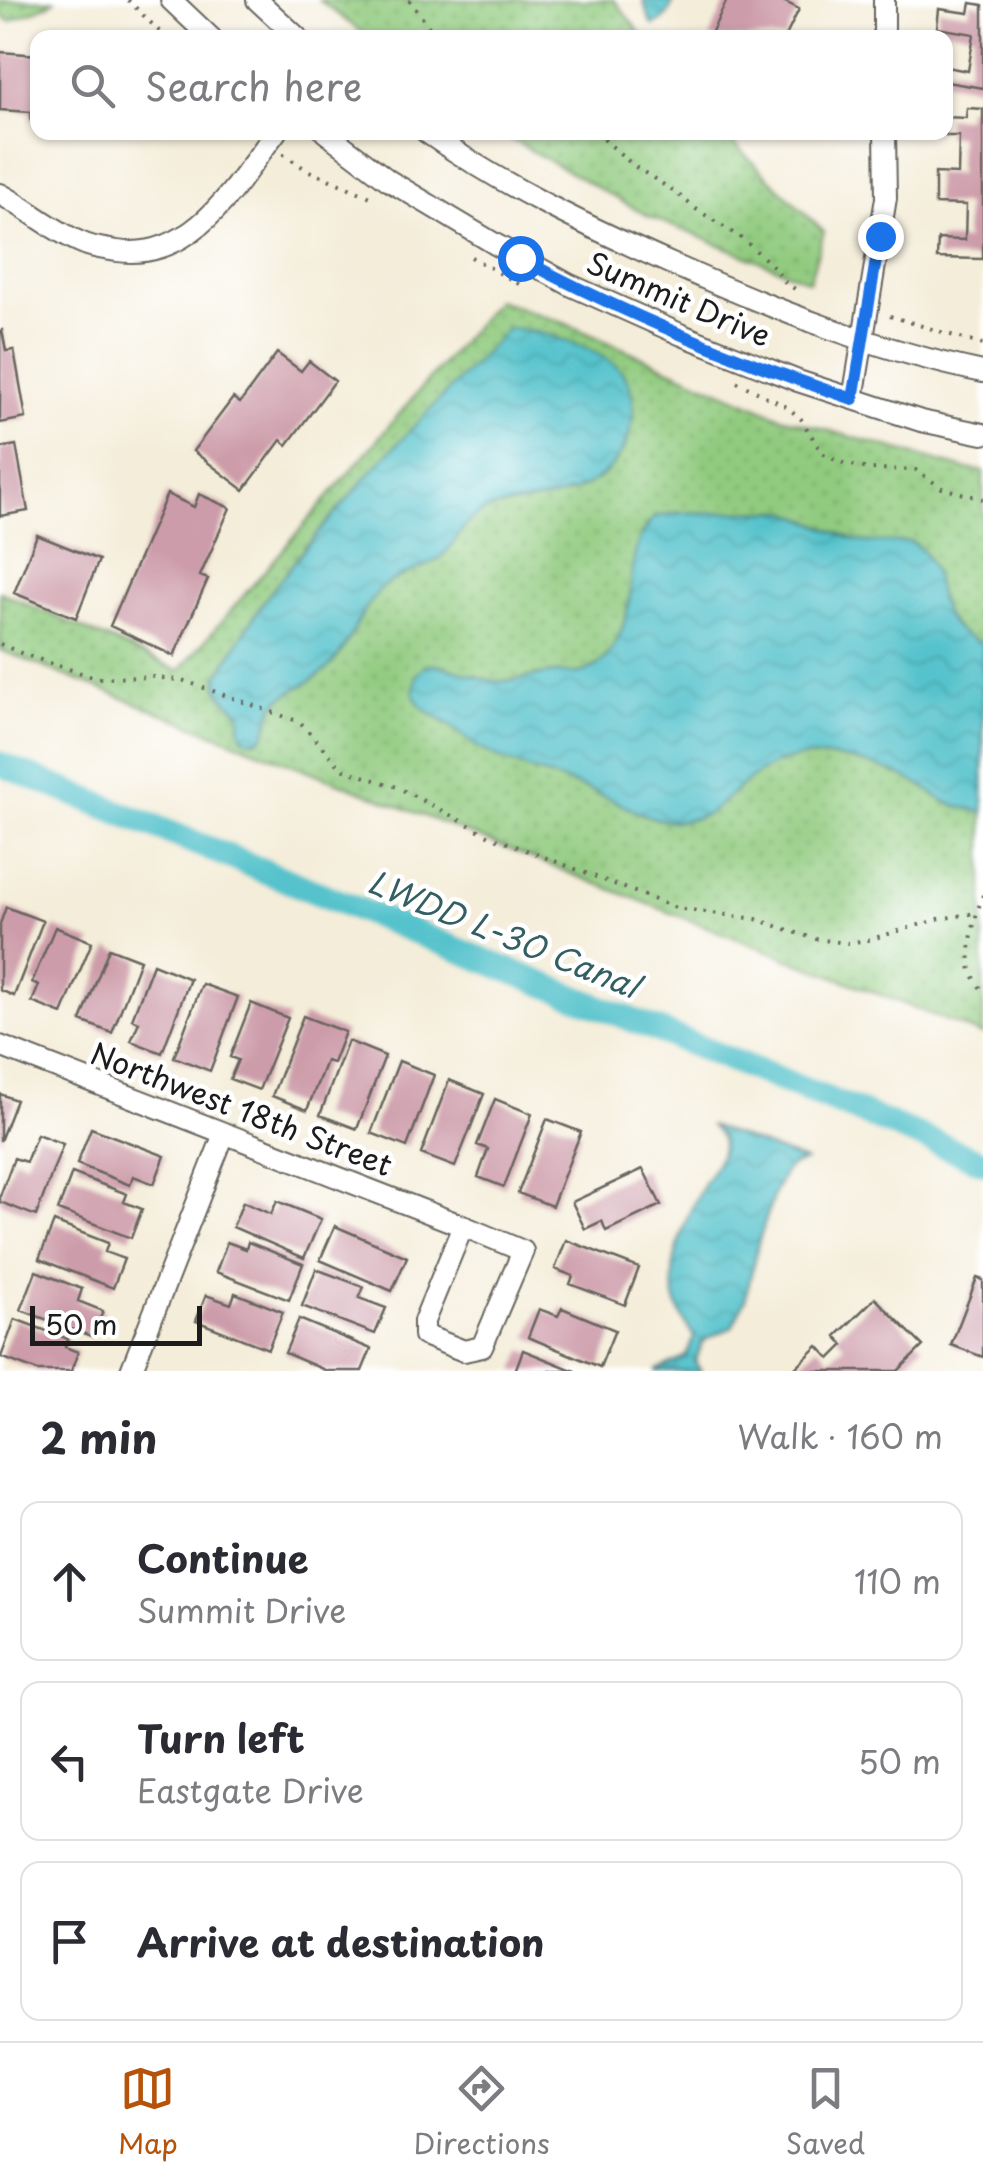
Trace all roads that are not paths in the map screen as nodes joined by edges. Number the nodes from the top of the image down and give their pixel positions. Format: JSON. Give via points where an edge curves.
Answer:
{"nodes":[{"id":1,"x":171,"y":0,"type":"edge"},
{"id":2,"x":257,"y":0,"type":"edge"},
{"id":3,"x":884,"y":0,"type":"edge"},
{"id":4,"x":203,"y":30,"type":"edge"},
{"id":5,"x":289,"y":30,"type":"edge"},
{"id":6,"x":884,"y":30,"type":"edge"},
{"id":7,"x":270,"y":140,"type":"edge"},
{"id":8,"x":336,"y":140,"type":"edge"},
{"id":9,"x":437,"y":140,"type":"edge"},
{"id":10,"x":885,"y":140,"type":"edge"},
{"id":11,"x":0,"y":194,"type":"edge"},
{"id":12,"x":863,"y":340,"type":"junction"},
{"id":13,"x":983,"y":372,"type":"edge"},
{"id":14,"x":853,"y":399,"type":"junction"},
{"id":15,"x":983,"y":434,"type":"edge"},
{"id":16,"x":0,"y":1046,"type":"edge"},
{"id":17,"x":224,"y":1134,"type":"junction"},
{"id":18,"x":462,"y":1226,"type":"junction"},
{"id":19,"x":131,"y":1371,"type":"edge"}],
"edges":[{"from":1,"to":4,"type":"street"},
{"from":2,"to":5,"type":"street"},
{"from":3,"to":6,"type":"street"},
{"from":7,"to":11,"type":"street","via":[[210,217],[181,240],[146,251],[80,242]]},
{"from":8,"to":14,"type":"street","name":"Summit Drive","via":[[388,180],[570,285]]},
{"from":9,"to":12,"type":"street","name":"Summit Drive","via":[[635,248]]},
{"from":10,"to":12,"type":"street","via":[[886,198]]},
{"from":12,"to":13,"type":"street","name":"Summit Drive"},
{"from":12,"to":14,"type":"street"},
{"from":14,"to":15,"type":"street","name":"Summit Drive"},
{"from":16,"to":17,"type":"street","name":"Northwest 18th Street"},
{"from":17,"to":18,"type":"street","name":"Northwest 18th Street"},
{"from":17,"to":19,"type":"street"},
{"from":18,"to":18,"type":"street","name":"Northwest 18th Street","via":[[523,1251],[482,1347],[464,1351],[424,1335]]}]}
